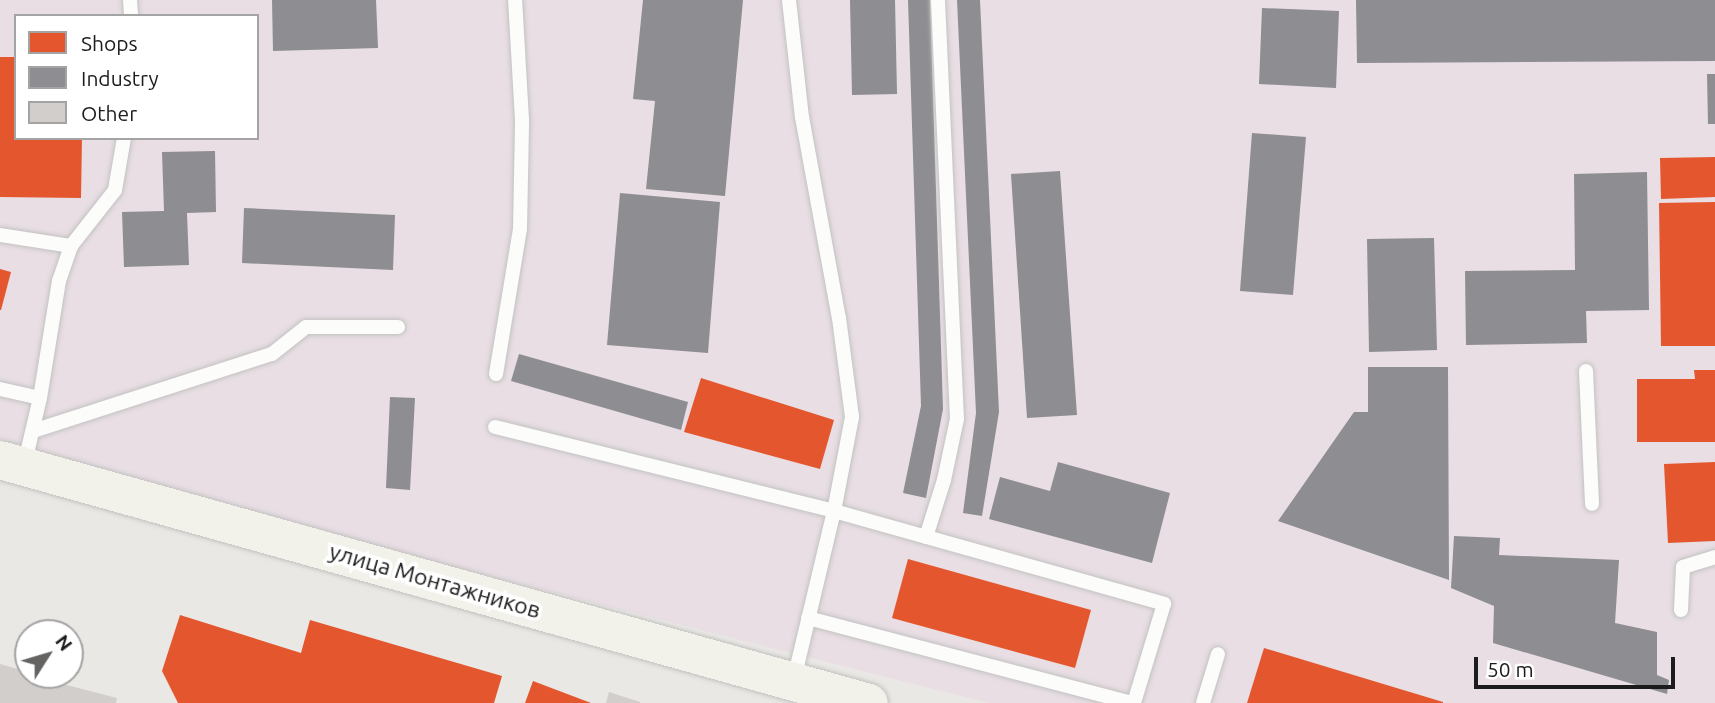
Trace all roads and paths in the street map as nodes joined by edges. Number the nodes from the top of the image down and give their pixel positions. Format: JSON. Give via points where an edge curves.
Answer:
{"nodes":[{"id":1,"x":515,"y":0,"type":"edge"},
{"id":2,"x":789,"y":0,"type":"edge"},
{"id":3,"x":938,"y":0,"type":"edge"},
{"id":4,"x":124,"y":140,"type":"edge"},
{"id":5,"x":0,"y":235,"type":"edge"},
{"id":6,"x":71,"y":246,"type":"junction"},
{"id":7,"x":398,"y":327,"type":"dead end"},
{"id":8,"x":1586,"y":371,"type":"dead end"},
{"id":9,"x":496,"y":374,"type":"dead end"},
{"id":10,"x":0,"y":389,"type":"edge"},
{"id":11,"x":40,"y":398,"type":"junction"},
{"id":12,"x":495,"y":427,"type":"dead end"},
{"id":13,"x":19,"y":453,"type":"edge"},
{"id":14,"x":1591,"y":504,"type":"dead end"},
{"id":15,"x":834,"y":511,"type":"junction"},
{"id":16,"x":926,"y":537,"type":"junction"},
{"id":17,"x":1715,"y":557,"type":"edge"},
{"id":18,"x":1681,"y":610,"type":"dead end"},
{"id":19,"x":808,"y":618,"type":"junction"},
{"id":20,"x":1218,"y":654,"type":"dead end"},
{"id":21,"x":793,"y":681,"type":"junction"},
{"id":22,"x":869,"y":703,"type":"edge"},
{"id":23,"x":1133,"y":703,"type":"edge"},
{"id":24,"x":1203,"y":703,"type":"edge"}],
"edges":[{"from":1,"to":9,"type":"lane","via":[[522,120],[520,229]]},
{"from":2,"to":15,"type":"lane","via":[[802,117],[852,417]]},
{"from":3,"to":16,"type":"lane","via":[[957,419]]},
{"from":4,"to":6,"type":"lane","via":[[115,190]]},
{"from":5,"to":6,"type":"lane"},
{"from":6,"to":11,"type":"lane","via":[[59,281]]},
{"from":7,"to":13,"type":"lane","via":[[306,327],[272,354]]},
{"from":8,"to":14,"type":"lane"},
{"from":10,"to":11,"type":"lane"},
{"from":11,"to":13,"type":"lane"},
{"from":12,"to":15,"type":"lane"},
{"from":13,"to":21,"type":"main road","name":"улица Монтажников"},
{"from":15,"to":16,"type":"lane"},
{"from":15,"to":19,"type":"lane"},
{"from":16,"to":23,"type":"lane","via":[[1164,604]]},
{"from":17,"to":18,"type":"lane","via":[[1683,567]]},
{"from":19,"to":21,"type":"lane"},
{"from":19,"to":23,"type":"lane"},
{"from":20,"to":24,"type":"lane"},
{"from":21,"to":22,"type":"main road","name":"улица Монтажников"}]}
